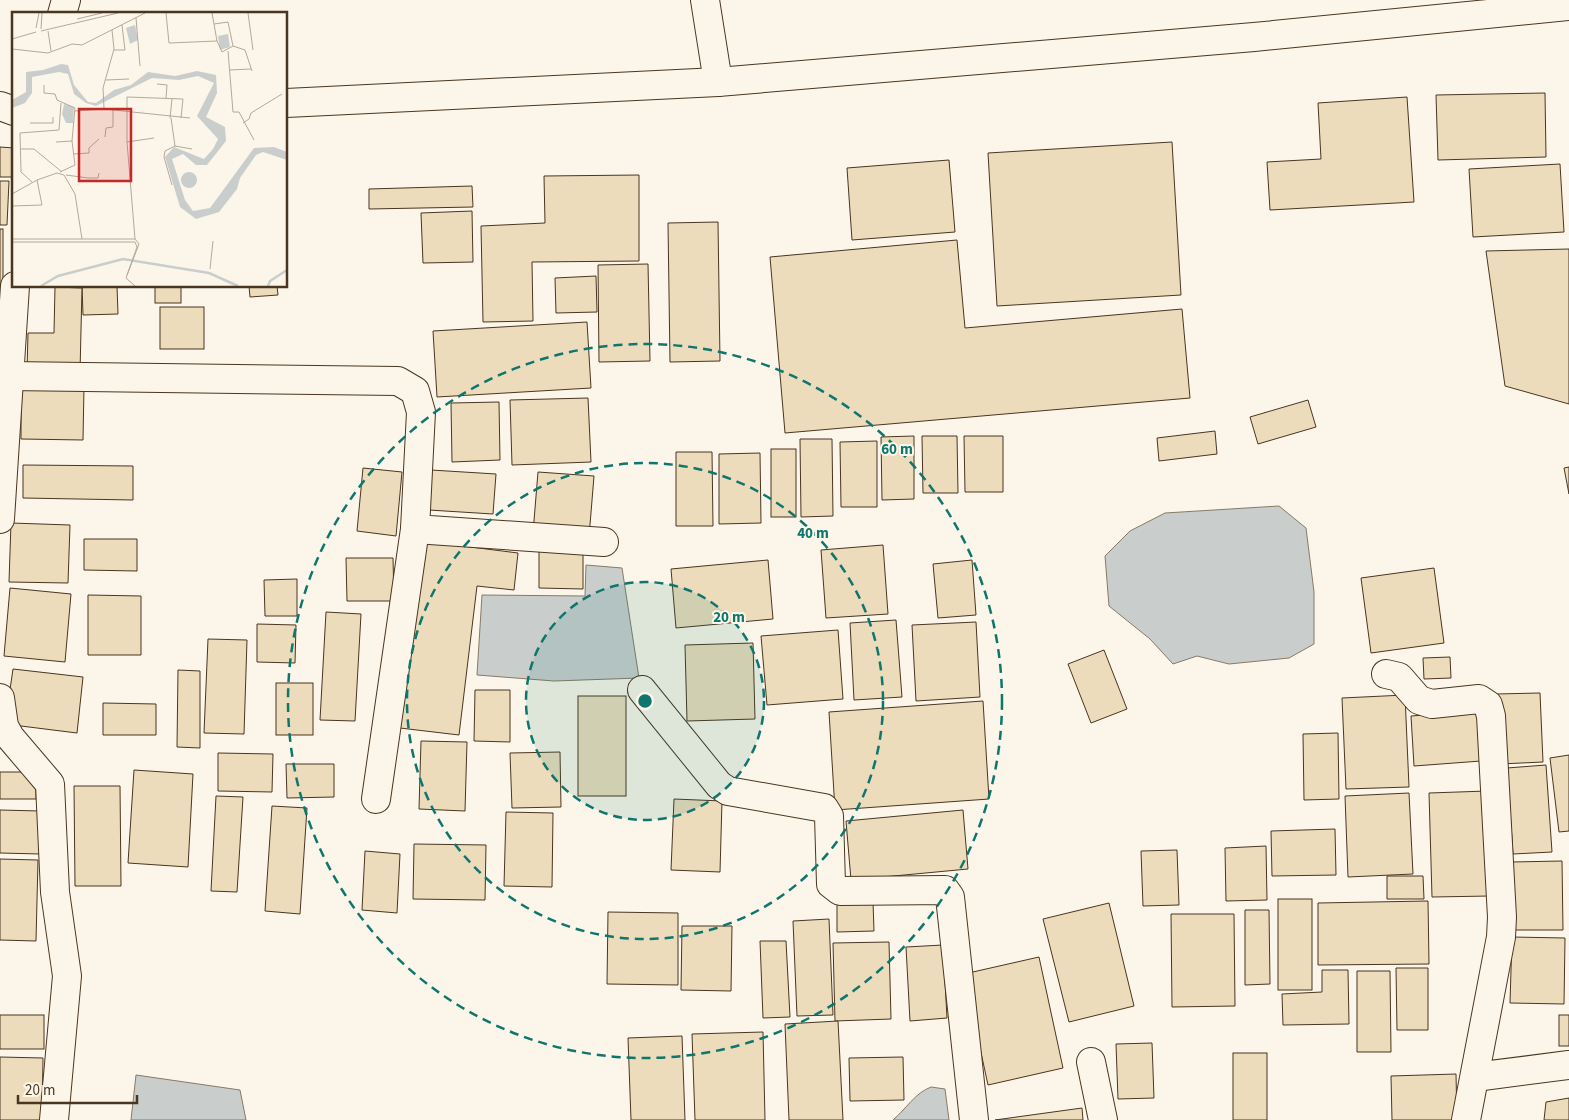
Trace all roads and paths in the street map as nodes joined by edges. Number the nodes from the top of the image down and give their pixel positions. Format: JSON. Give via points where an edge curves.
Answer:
{"nodes":[{"id":1,"x":705,"y":0,"type":"edge"},
{"id":2,"x":1569,"y":6,"type":"edge"},
{"id":3,"x":718,"y":82,"type":"junction"},
{"id":4,"x":288,"y":103,"type":"edge"},
{"id":5,"x":0,"y":106,"type":"edge"},
{"id":6,"x":12,"y":110,"type":"edge"},
{"id":7,"x":15,"y":288,"type":"edge"},
{"id":8,"x":9,"y":376,"type":"junction"},
{"id":9,"x":0,"y":519,"type":"edge"},
{"id":10,"x":415,"y":529,"type":"junction"},
{"id":11,"x":604,"y":542,"type":"dead end"},
{"id":12,"x":1386,"y":674,"type":"dead end"},
{"id":13,"x":642,"y":690,"type":"dead end"},
{"id":14,"x":0,"y":698,"type":"edge"},
{"id":15,"x":376,"y":799,"type":"dead end"},
{"id":16,"x":1091,"y":1062,"type":"dead end"},
{"id":17,"x":1569,"y":1065,"type":"edge"},
{"id":18,"x":1475,"y":1077,"type":"junction"},
{"id":19,"x":54,"y":1120,"type":"edge"},
{"id":20,"x":974,"y":1120,"type":"edge"},
{"id":21,"x":1102,"y":1120,"type":"edge"},
{"id":22,"x":1466,"y":1120,"type":"edge"}],
"edges":[{"from":1,"to":3,"type":"street"},
{"from":2,"to":3,"type":"street","via":[[1254,37]]},
{"from":3,"to":4,"type":"street"},
{"from":5,"to":6,"type":"street"},
{"from":7,"to":8,"type":"street"},
{"from":8,"to":9,"type":"street"},
{"from":8,"to":10,"type":"street","via":[[398,381],[415,391],[421,412]]},
{"from":10,"to":11,"type":"street"},
{"from":10,"to":15,"type":"street"},
{"from":12,"to":18,"type":"street","via":[[1399,677],[1419,700],[1432,704],[1479,699],[1488,705],[1491,716],[1502,917]]},
{"from":13,"to":20,"type":"street","via":[[718,785],[728,791],[824,808],[829,816],[831,884],[840,891],[945,890],[950,897]]},
{"from":14,"to":19,"type":"street","via":[[4,726],[10,737],[50,784],[56,892],[67,976]]},
{"from":16,"to":21,"type":"street"},
{"from":17,"to":18,"type":"street"},
{"from":18,"to":22,"type":"street"}]}
